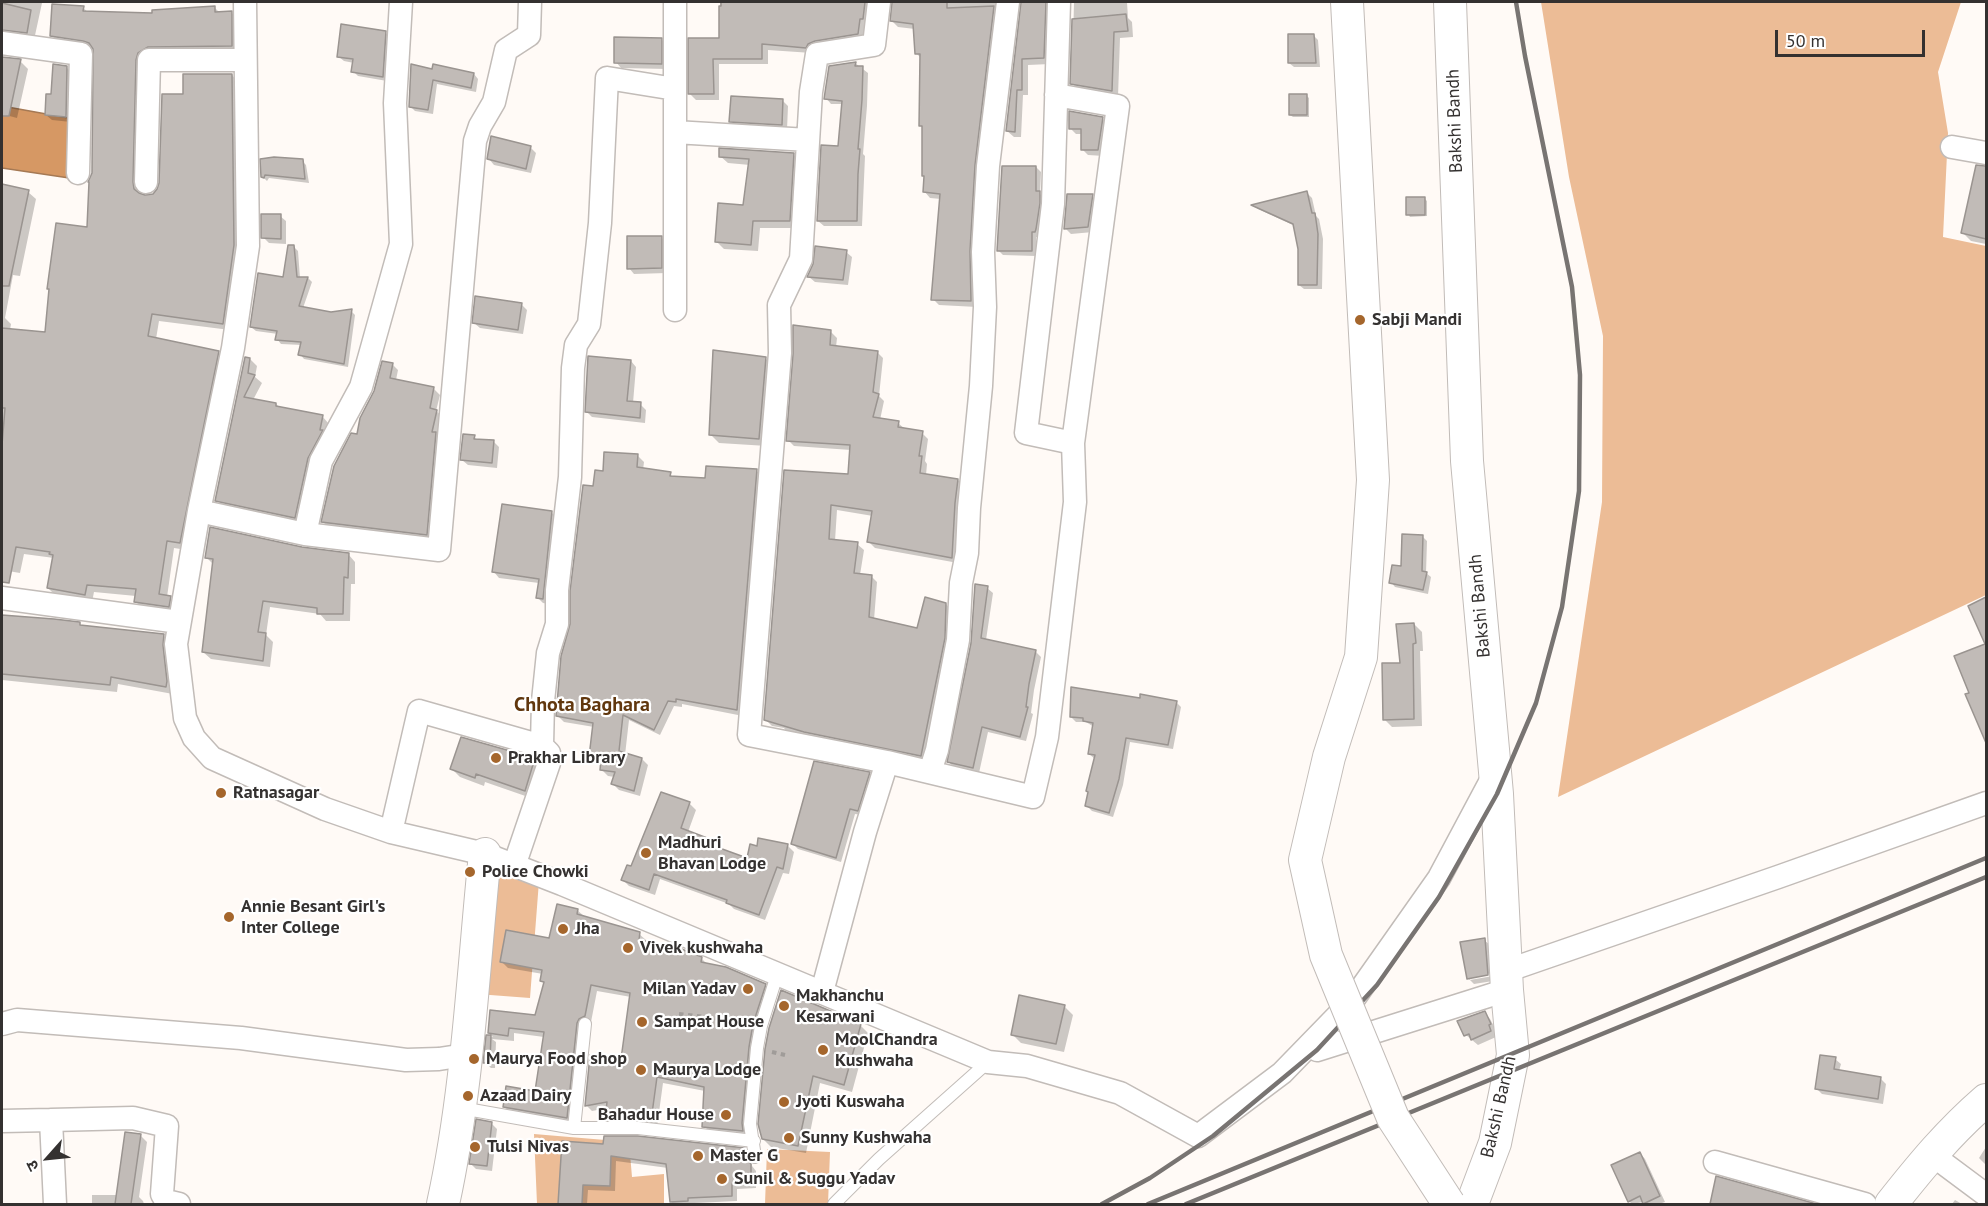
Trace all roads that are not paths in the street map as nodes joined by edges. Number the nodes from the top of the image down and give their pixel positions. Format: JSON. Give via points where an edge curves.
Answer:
{"nodes":[{"id":1,"x":245,"y":2,"type":"edge"},
{"id":2,"x":401,"y":2,"type":"edge"},
{"id":3,"x":530,"y":2,"type":"edge"},
{"id":4,"x":675,"y":2,"type":"edge"},
{"id":5,"x":879,"y":2,"type":"edge"},
{"id":6,"x":1008,"y":2,"type":"edge"},
{"id":7,"x":1059,"y":2,"type":"edge"},
{"id":8,"x":1347,"y":2,"type":"edge"},
{"id":9,"x":1450,"y":2,"type":"edge"},
{"id":10,"x":2,"y":43,"type":"edge"},
{"id":11,"x":245,"y":60,"type":"junction"},
{"id":12,"x":675,"y":89,"type":"junction"},
{"id":13,"x":1056,"y":95,"type":"junction"},
{"id":14,"x":675,"y":132,"type":"junction"},
{"id":15,"x":808,"y":140,"type":"junction"},
{"id":16,"x":1952,"y":147,"type":"dead end"},
{"id":17,"x":1986,"y":153,"type":"edge"},
{"id":18,"x":78,"y":173,"type":"dead end"},
{"id":19,"x":146,"y":182,"type":"dead end"},
{"id":20,"x":675,"y":310,"type":"dead end"},
{"id":21,"x":1073,"y":443,"type":"junction"},
{"id":22,"x":199,"y":511,"type":"junction"},
{"id":23,"x":305,"y":534,"type":"junction"},
{"id":24,"x":2,"y":598,"type":"edge"},
{"id":25,"x":179,"y":622,"type":"junction"},
{"id":26,"x":542,"y":746,"type":"junction"},
{"id":27,"x":887,"y":762,"type":"junction"},
{"id":28,"x":930,"y":772,"type":"junction"},
{"id":29,"x":1495,"y":773,"type":"junction"},
{"id":30,"x":1986,"y":803,"type":"edge"},
{"id":31,"x":391,"y":832,"type":"junction"},
{"id":32,"x":485,"y":854,"type":"junction"},
{"id":33,"x":514,"y":866,"type":"junction"},
{"id":34,"x":777,"y":975,"type":"junction"},
{"id":35,"x":1507,"y":980,"type":"junction"},
{"id":36,"x":822,"y":992,"type":"junction"},
{"id":37,"x":2,"y":1024,"type":"edge"},
{"id":38,"x":585,"y":1024,"type":"dead end"},
{"id":39,"x":1317,"y":1050,"type":"dead end"},
{"id":40,"x":465,"y":1054,"type":"junction"},
{"id":41,"x":988,"y":1062,"type":"junction"},
{"id":42,"x":1986,"y":1100,"type":"edge"},
{"id":43,"x":460,"y":1108,"type":"junction"},
{"id":44,"x":51,"y":1120,"type":"junction"},
{"id":45,"x":2,"y":1121,"type":"edge"},
{"id":46,"x":574,"y":1128,"type":"junction"},
{"id":47,"x":754,"y":1141,"type":"junction"},
{"id":48,"x":1931,"y":1154,"type":"junction"},
{"id":49,"x":755,"y":1156,"type":"dead end"},
{"id":50,"x":1715,"y":1162,"type":"dead end"},
{"id":51,"x":1986,"y":1195,"type":"edge"},
{"id":52,"x":55,"y":1204,"type":"edge"},
{"id":53,"x":179,"y":1204,"type":"edge"},
{"id":54,"x":442,"y":1204,"type":"edge"},
{"id":55,"x":834,"y":1204,"type":"edge"},
{"id":56,"x":1449,"y":1204,"type":"edge"},
{"id":57,"x":1472,"y":1204,"type":"edge"},
{"id":58,"x":1865,"y":1204,"type":"edge"},
{"id":59,"x":1891,"y":1204,"type":"edge"}],
"edges":[{"from":1,"to":11,"type":"street"},
{"from":2,"to":23,"type":"street","via":[[395,103],[401,244],[361,387],[321,461]]},
{"from":3,"to":23,"type":"street","via":[[529,36],[506,50],[494,102],[475,141],[439,550]]},
{"from":4,"to":12,"type":"street"},
{"from":5,"to":15,"type":"street","via":[[874,45],[817,54]]},
{"from":6,"to":28,"type":"street","via":[[988,165],[981,386],[967,554],[958,640]]},
{"from":7,"to":13,"type":"street"},
{"from":8,"to":56,"type":"main road","bridge":true,"via":[[1373,480],[1361,657],[1329,756],[1305,861],[1326,955],[1393,1118]]},
{"from":9,"to":29,"type":"main road","name":"Bakshi Bandh","via":[[1467,461]]},
{"from":10,"to":18,"type":"street","via":[[81,54]]},
{"from":11,"to":19,"type":"street","via":[[149,60]]},
{"from":11,"to":22,"type":"street","via":[[248,246],[233,348]]},
{"from":12,"to":14,"type":"street"},
{"from":12,"to":26,"type":"street","via":[[607,78],[600,224],[589,324],[576,345],[573,368],[570,477],[557,624],[548,653],[543,701]]},
{"from":13,"to":21,"type":"street","via":[[1053,204],[1026,433]]},
{"from":13,"to":21,"type":"street","via":[[1118,106]]},
{"from":14,"to":15,"type":"street"},
{"from":14,"to":20,"type":"street"},
{"from":15,"to":27,"type":"street","via":[[801,259],[779,305],[780,353],[749,735]]},
{"from":16,"to":17,"type":"street"},
{"from":21,"to":28,"type":"street","via":[[1075,502],[1047,737],[1033,797]]},
{"from":22,"to":23,"type":"street"},
{"from":22,"to":25,"type":"street"},
{"from":24,"to":25,"type":"street"},
{"from":25,"to":31,"type":"street","via":[[176,644],[185,718],[194,738],[212,758],[325,809]]},
{"from":26,"to":31,"type":"street","via":[[419,711]]},
{"from":26,"to":33,"type":"street","via":[[549,753],[549,763]]},
{"from":27,"to":28,"type":"street"},
{"from":27,"to":36,"type":"street"},
{"from":29,"to":35,"type":"main road","name":"Bakshi Bandh"},
{"from":29,"to":41,"type":"street","via":[[1439,878],[1353,1000],[1282,1073],[1197,1136],[1120,1093],[1028,1066]]},
{"from":30,"to":35,"type":"street"},
{"from":31,"to":32,"type":"street"},
{"from":32,"to":33,"type":"street"},
{"from":32,"to":40,"type":"main road"},
{"from":33,"to":34,"type":"street"},
{"from":34,"to":36,"type":"street"},
{"from":34,"to":47,"type":"lane","via":[[757,1048],[750,1124]]},
{"from":35,"to":39,"type":"street"},
{"from":35,"to":57,"type":"main road","name":"Bakshi Bandh","via":[[1513,1055],[1495,1143]]},
{"from":36,"to":41,"type":"street"},
{"from":37,"to":40,"type":"street","via":[[16,1020],[241,1038],[406,1060]]},
{"from":38,"to":46,"type":"lane"},
{"from":40,"to":43,"type":"main road"},
{"from":41,"to":55,"type":"lane","via":[[879,1158]]},
{"from":42,"to":48,"type":"main road"},
{"from":43,"to":46,"type":"lane"},
{"from":43,"to":54,"type":"main road"},
{"from":44,"to":45,"type":"street"},
{"from":44,"to":52,"type":"street"},
{"from":44,"to":53,"type":"street","via":[[133,1118],[167,1126],[162,1194],[166,1201]]},
{"from":46,"to":47,"type":"lane","via":[[638,1128]]},
{"from":47,"to":49,"type":"lane"},
{"from":48,"to":51,"type":"street"},
{"from":48,"to":59,"type":"main road"},
{"from":50,"to":58,"type":"street"}]}
